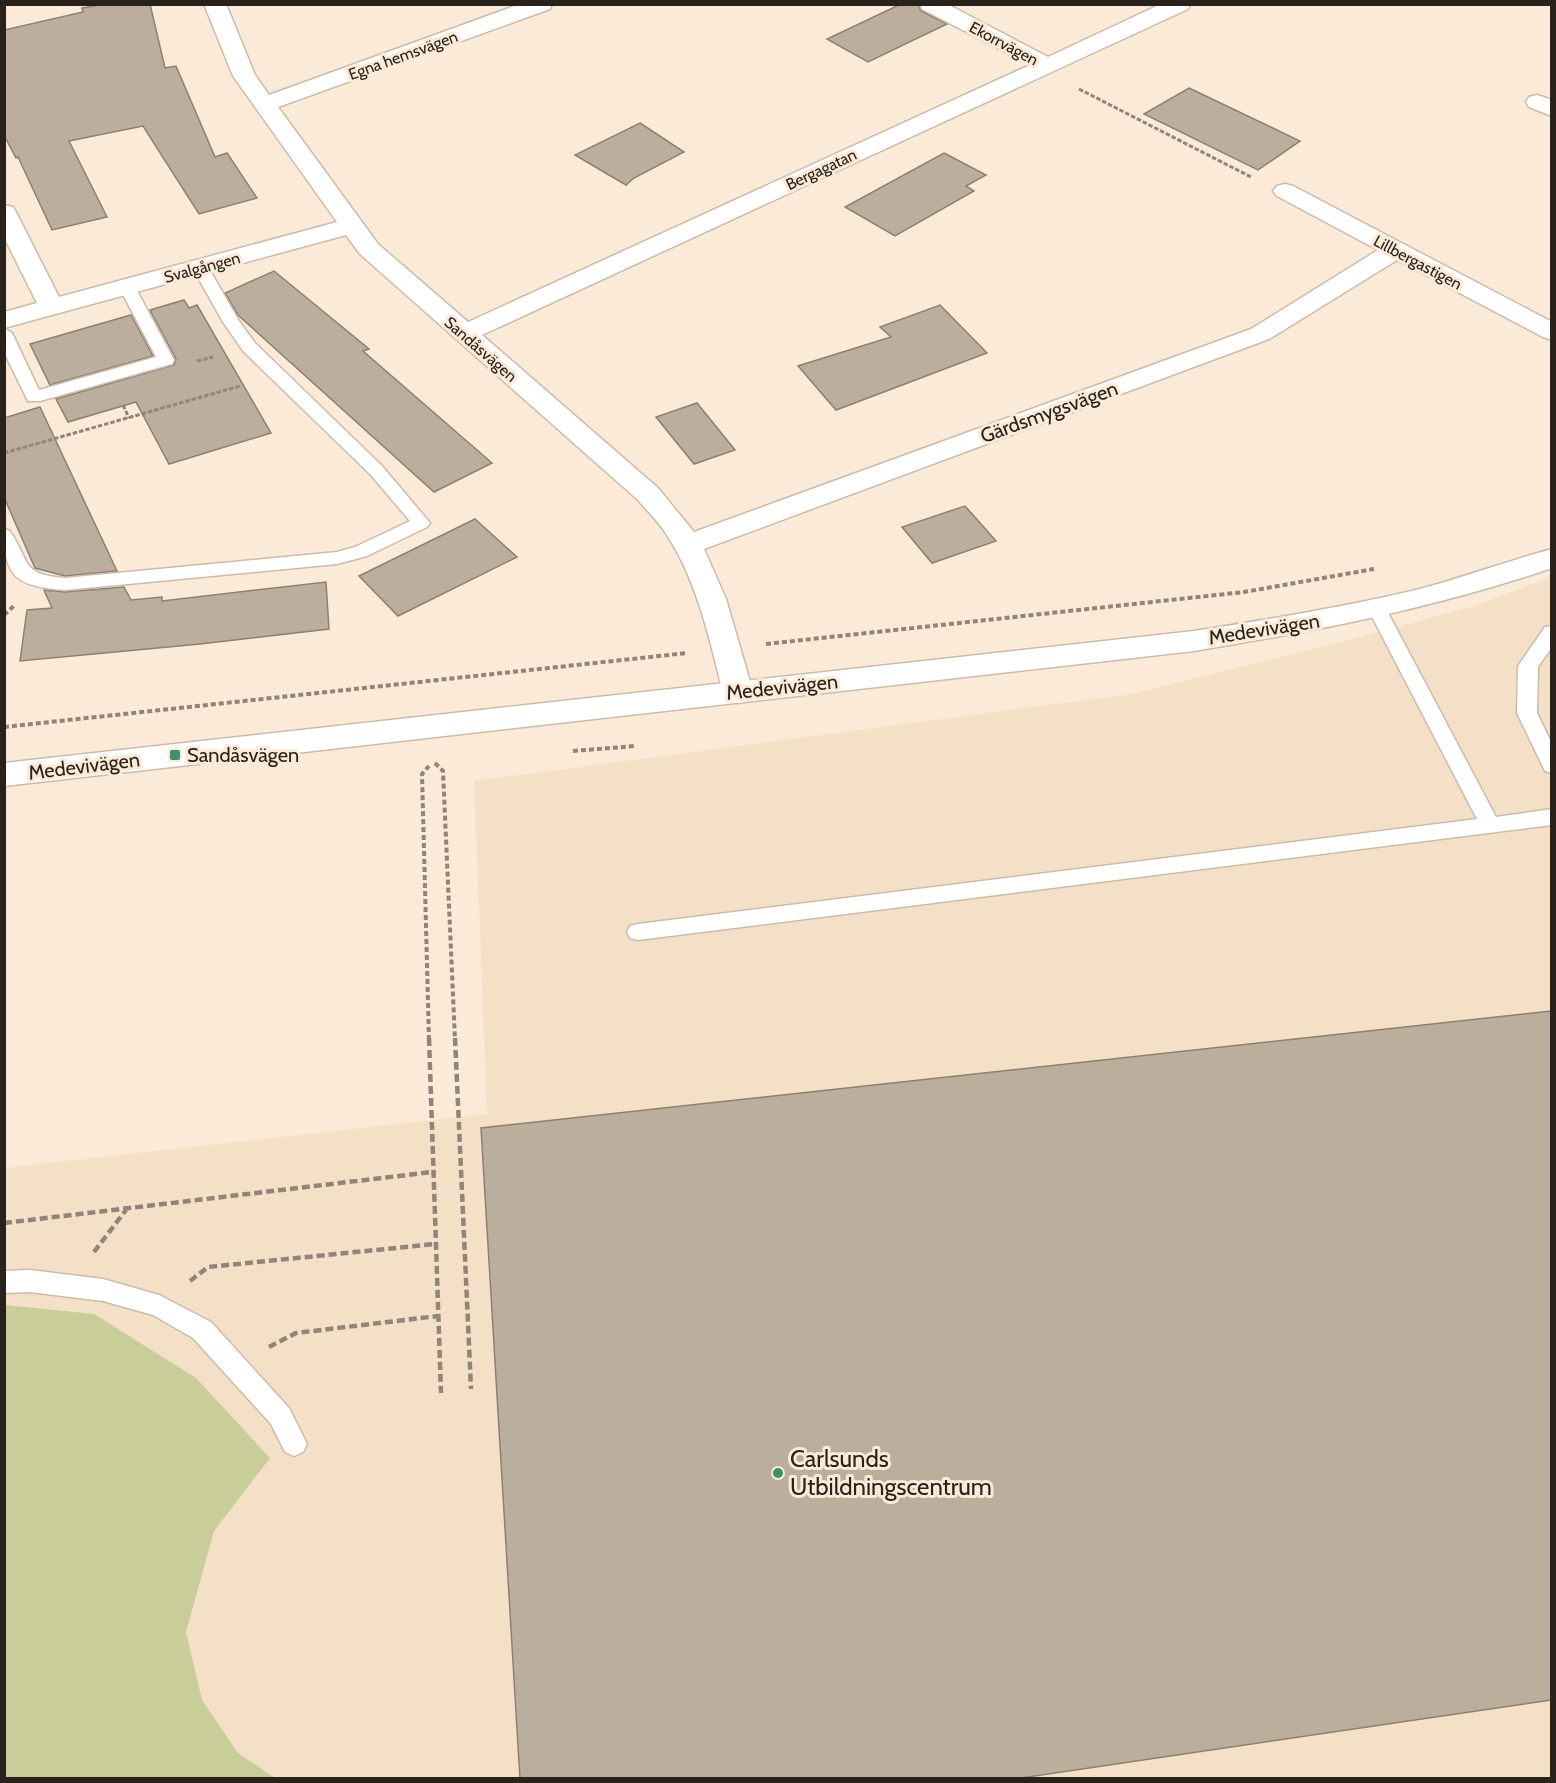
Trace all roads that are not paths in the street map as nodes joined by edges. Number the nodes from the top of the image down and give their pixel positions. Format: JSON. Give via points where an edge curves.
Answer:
{"nodes":[{"id":1,"x":215,"y":4,"type":"edge"},
{"id":2,"x":542,"y":4,"type":"edge"},
{"id":3,"x":930,"y":4,"type":"edge"},
{"id":4,"x":1180,"y":4,"type":"edge"},
{"id":5,"x":1047,"y":65,"type":"junction"},
{"id":6,"x":263,"y":105,"type":"junction"},
{"id":7,"x":1285,"y":191,"type":"road end"},
{"id":8,"x":4,"y":212,"type":"edge"},
{"id":9,"x":351,"y":226,"type":"junction"},
{"id":10,"x":1396,"y":250,"type":"junction"},
{"id":11,"x":200,"y":267,"type":"junction"},
{"id":12,"x":127,"y":287,"type":"junction"},
{"id":13,"x":52,"y":308,"type":"junction"},
{"id":14,"x":4,"y":320,"type":"edge"},
{"id":15,"x":1551,"y":332,"type":"edge"},
{"id":16,"x":4,"y":333,"type":"edge"},
{"id":17,"x":463,"y":334,"type":"junction"},
{"id":18,"x":4,"y":535,"type":"edge"},
{"id":19,"x":688,"y":545,"type":"junction"},
{"id":20,"x":1551,"y":558,"type":"edge"},
{"id":21,"x":1377,"y":609,"type":"junction"},
{"id":22,"x":1551,"y":632,"type":"edge"},
{"id":23,"x":738,"y":692,"type":"junction"},
{"id":24,"x":1551,"y":766,"type":"edge"},
{"id":25,"x":4,"y":776,"type":"edge"},
{"id":26,"x":1551,"y":817,"type":"edge"},
{"id":27,"x":1490,"y":825,"type":"junction"},
{"id":28,"x":638,"y":932,"type":"dead end"},
{"id":29,"x":4,"y":1282,"type":"edge"},
{"id":30,"x":294,"y":1444,"type":"dead end"}],
"edges":[{"from":1,"to":6,"type":"street","name":"Sandåsvägen","via":[[244,76]]},
{"from":2,"to":6,"type":"street","name":"Egna hemsvägen"},
{"from":3,"to":5,"type":"street","name":"Ekorrvägen"},
{"from":4,"to":5,"type":"street","name":"Bergagatan"},
{"from":5,"to":17,"type":"street","name":"Bergagatan"},
{"from":6,"to":9,"type":"street","name":"Sandåsvägen"},
{"from":7,"to":10,"type":"street","name":"Lillbergastigen"},
{"from":8,"to":13,"type":"street"},
{"from":9,"to":11,"type":"street","name":"Svalgången"},
{"from":9,"to":17,"type":"street","name":"Sandåsvägen","via":[[369,249]]},
{"from":10,"to":15,"type":"street","name":"Lillbergastigen"},
{"from":10,"to":19,"type":"street","name":"Gärdsmygsvägen","via":[[1260,334]]},
{"from":11,"to":12,"type":"street","name":"Svalgången"},
{"from":11,"to":18,"type":"lane","via":[[249,347],[376,470],[421,523],[361,552],[337,558],[65,584],[38,582],[21,573]]},
{"from":12,"to":13,"type":"street","name":"Svalgången"},
{"from":12,"to":16,"type":"lane","via":[[166,360],[34,397]]},
{"from":13,"to":14,"type":"street","name":"Svalgången"},
{"from":17,"to":19,"type":"street","name":"Sandåsvägen","via":[[648,494]]},
{"from":19,"to":23,"type":"street","name":"Sandåsvägen","via":[[710,596]]},
{"from":20,"to":21,"type":"street","name":"Medevivägen"},
{"from":21,"to":23,"type":"street","name":"Medevivägen","via":[[1194,641]]},
{"from":21,"to":27,"type":"lane"},
{"from":22,"to":24,"type":"lane","via":[[1528,666],[1527,713]]},
{"from":23,"to":25,"type":"street","name":"Medevivägen"},
{"from":26,"to":27,"type":"lane"},
{"from":27,"to":28,"type":"lane"},
{"from":29,"to":30,"type":"lane","via":[[30,1281],[103,1290],[159,1306],[202,1330],[280,1416]]}]}
